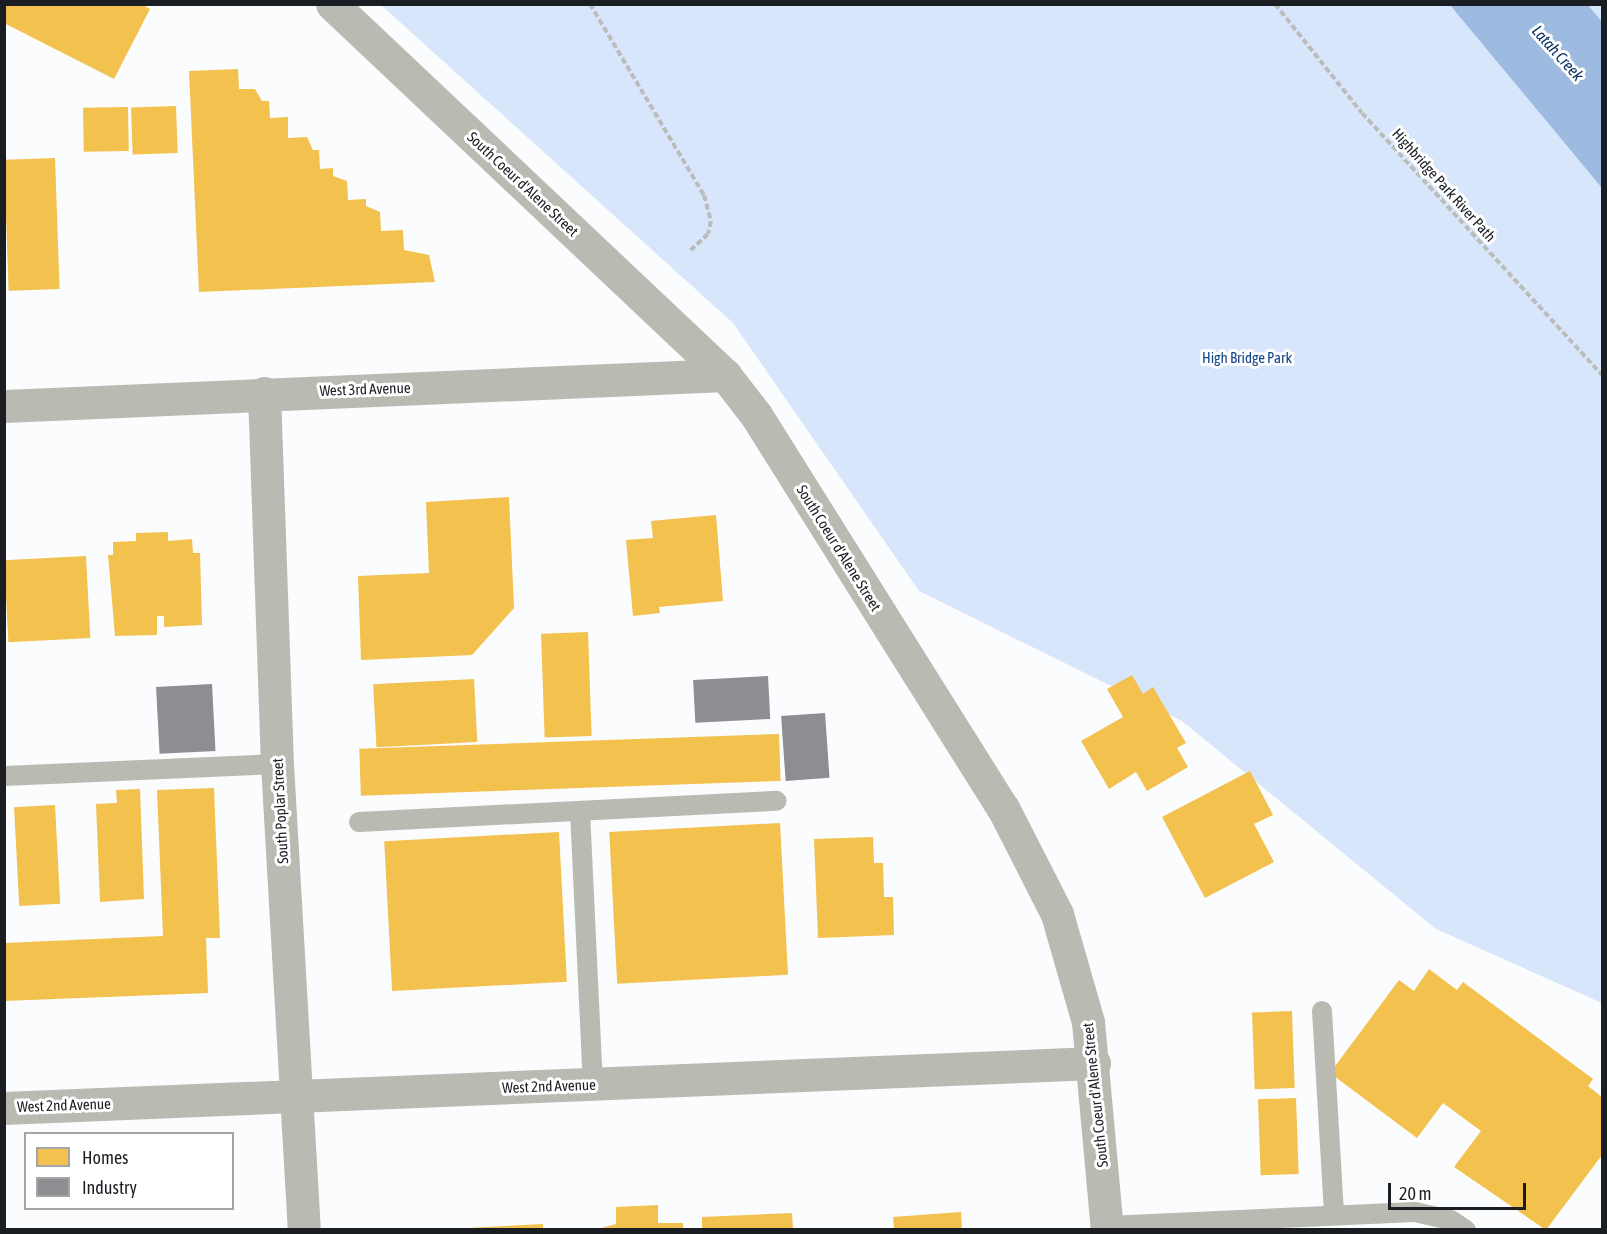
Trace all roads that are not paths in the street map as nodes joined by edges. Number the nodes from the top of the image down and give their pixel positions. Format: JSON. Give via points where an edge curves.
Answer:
{"nodes":[{"id":1,"x":332,"y":4,"type":"edge"},
{"id":2,"x":725,"y":375,"type":"junction"},
{"id":3,"x":264,"y":393,"type":"junction"},
{"id":4,"x":4,"y":405,"type":"edge"},
{"id":5,"x":277,"y":764,"type":"junction"},
{"id":6,"x":4,"y":776,"type":"edge"},
{"id":7,"x":776,"y":801,"type":"dead end"},
{"id":8,"x":580,"y":811,"type":"junction"},
{"id":9,"x":359,"y":822,"type":"dead end"},
{"id":10,"x":1322,"y":1011,"type":"dead end"},
{"id":11,"x":1094,"y":1063,"type":"junction"},
{"id":12,"x":593,"y":1084,"type":"junction"},
{"id":13,"x":298,"y":1096,"type":"junction"},
{"id":14,"x":4,"y":1108,"type":"edge"},
{"id":15,"x":1334,"y":1214,"type":"junction"},
{"id":16,"x":1107,"y":1228,"type":"edge"},
{"id":17,"x":304,"y":1230,"type":"edge"},
{"id":18,"x":1466,"y":1230,"type":"edge"}],
"edges":[{"from":1,"to":2,"type":"street","name":"South Coeur d'Alene Street"},
{"from":2,"to":3,"type":"street","name":"West 3rd Avenue"},
{"from":2,"to":11,"type":"street","name":"South Coeur d'Alene Street","via":[[1003,808],[1057,914],[1075,966]]},
{"from":3,"to":4,"type":"street","name":"West 3rd Avenue"},
{"from":3,"to":5,"type":"street","name":"South Poplar Street"},
{"from":5,"to":6,"type":"lane"},
{"from":5,"to":13,"type":"street","name":"South Poplar Street"},
{"from":7,"to":8,"type":"lane"},
{"from":8,"to":9,"type":"lane"},
{"from":8,"to":12,"type":"lane"},
{"from":10,"to":15,"type":"lane"},
{"from":11,"to":12,"type":"street","name":"West 2nd Avenue"},
{"from":11,"to":16,"type":"street","name":"South Coeur d'Alene Street"},
{"from":12,"to":13,"type":"street","name":"West 2nd Avenue"},
{"from":13,"to":14,"type":"street","name":"West 2nd Avenue"},
{"from":13,"to":17,"type":"street","name":"South Poplar Street"},
{"from":15,"to":16,"type":"lane"},
{"from":15,"to":18,"type":"lane","via":[[1415,1212],[1452,1220]]}]}
